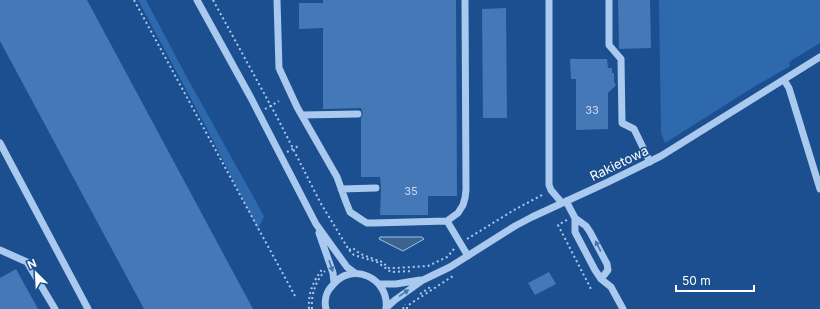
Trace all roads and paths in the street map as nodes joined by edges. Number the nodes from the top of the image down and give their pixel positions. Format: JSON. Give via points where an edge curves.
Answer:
{"nodes":[{"id":1,"x":134,"y":0,"type":"edge"},
{"id":2,"x":197,"y":0,"type":"edge"},
{"id":3,"x":214,"y":0,"type":"edge"},
{"id":4,"x":277,"y":0,"type":"edge"},
{"id":5,"x":466,"y":0,"type":"edge"},
{"id":6,"x":549,"y":0,"type":"edge"},
{"id":7,"x":609,"y":0,"type":"edge"},
{"id":8,"x":820,"y":57,"type":"edge"},
{"id":9,"x":784,"y":80,"type":"junction"},
{"id":10,"x":280,"y":101,"type":"dead end"},
{"id":11,"x":271,"y":106,"type":"junction"},
{"id":12,"x":258,"y":112,"type":"junction"},
{"id":13,"x":358,"y":114,"type":"dead end"},
{"id":14,"x":302,"y":115,"type":"junction"},
{"id":15,"x":0,"y":143,"type":"edge"},
{"id":16,"x":300,"y":145,"type":"dead end"},
{"id":17,"x":293,"y":148,"type":"junction"},
{"id":18,"x":281,"y":155,"type":"junction"},
{"id":19,"x":650,"y":162,"type":"junction"},
{"id":20,"x":376,"y":188,"type":"dead end"},
{"id":21,"x":341,"y":189,"type":"junction"},
{"id":22,"x":820,"y":189,"type":"edge"},
{"id":23,"x":551,"y":190,"type":"junction"},
{"id":24,"x":564,"y":202,"type":"junction"},
{"id":25,"x":575,"y":218,"type":"junction"},
{"id":26,"x":447,"y":221,"type":"junction"},
{"id":27,"x":316,"y":224,"type":"junction"},
{"id":28,"x":558,"y":225,"type":"dead end"},
{"id":29,"x":461,"y":243,"type":"junction"},
{"id":30,"x":0,"y":250,"type":"edge"},
{"id":31,"x":349,"y":250,"type":"junction"},
{"id":32,"x":468,"y":256,"type":"junction"},
{"id":33,"x":324,"y":266,"type":"dead end"},
{"id":34,"x":328,"y":268,"type":"dead end"},
{"id":35,"x":391,"y":272,"type":"dead end"},
{"id":36,"x":354,"y":273,"type":"junction"},
{"id":37,"x":454,"y":276,"type":"dead end"},
{"id":38,"x":601,"y":279,"type":"junction"},
{"id":39,"x":423,"y":280,"type":"junction"},
{"id":40,"x":334,"y":282,"type":"junction"},
{"id":41,"x":379,"y":284,"type":"junction"},
{"id":42,"x":591,"y":289,"type":"dead end"},
{"id":43,"x":295,"y":296,"type":"dead end"},
{"id":44,"x":404,"y":304,"type":"dead end"},
{"id":45,"x":386,"y":308,"type":"edge"},
{"id":46,"x":55,"y":309,"type":"edge"},
{"id":47,"x":88,"y":309,"type":"edge"},
{"id":48,"x":309,"y":309,"type":"edge"},
{"id":49,"x":312,"y":309,"type":"edge"},
{"id":50,"x":326,"y":309,"type":"edge"},
{"id":51,"x":403,"y":309,"type":"edge"},
{"id":52,"x":407,"y":309,"type":"edge"},
{"id":53,"x":623,"y":309,"type":"edge"}],
"edges":[{"from":1,"to":43,"type":"path"},
{"from":2,"to":12,"type":"street"},
{"from":3,"to":11,"type":"path"},
{"from":4,"to":14,"type":"street","via":[[278,68]]},
{"from":5,"to":26,"type":"street","via":[[466,190],[463,205]]},
{"from":6,"to":23,"type":"street"},
{"from":7,"to":19,"type":"street","via":[[610,45],[621,59],[622,124],[634,129]]},
{"from":8,"to":9,"type":"street","name":"Rakietowa"},
{"from":9,"to":19,"type":"street","name":"Rakietowa"},
{"from":9,"to":22,"type":"street","via":[[789,88]]},
{"from":10,"to":11,"type":"path"},
{"from":11,"to":12,"type":"path"},
{"from":11,"to":17,"type":"path"},
{"from":12,"to":18,"type":"street"},
{"from":13,"to":14,"type":"street"},
{"from":14,"to":21,"type":"street","via":[[337,177]]},
{"from":15,"to":47,"type":"street"},
{"from":16,"to":17,"type":"path"},
{"from":17,"to":18,"type":"path"},
{"from":17,"to":31,"type":"path","via":[[320,202]]},
{"from":18,"to":27,"type":"street"},
{"from":19,"to":24,"type":"street","name":"Rakietowa"},
{"from":20,"to":21,"type":"street"},
{"from":21,"to":26,"type":"street","via":[[350,212],[367,223]]},
{"from":23,"to":24,"type":"street"},
{"from":23,"to":29,"type":"path"},
{"from":24,"to":25,"type":"street"},
{"from":24,"to":32,"type":"street","name":"Rakietowa","via":[[515,226]]},
{"from":25,"to":38,"type":"street","via":[[575,232]]},
{"from":38,"to":25,"type":"street","one_way":true,"via":[[608,270],[607,264],[586,226]]},
{"from":26,"to":29,"type":"street"},
{"from":27,"to":36,"type":"street"},
{"from":27,"to":40,"type":"street","one_way":true,"via":[[334,274]]},
{"from":28,"to":42,"type":"path"},
{"from":29,"to":31,"type":"path","via":[[447,258],[428,266],[412,268],[389,268],[353,248]]},
{"from":29,"to":32,"type":"street"},
{"from":30,"to":46,"type":"street","via":[[27,262]]},
{"from":31,"to":35,"type":"path","via":[[354,255],[377,262]]},
{"from":32,"to":39,"type":"street","name":"Rakietowa"},
{"from":33,"to":48,"type":"path","via":[[313,283]]},
{"from":34,"to":49,"type":"path","via":[[316,284]]},
{"from":36,"to":40,"type":"street"},
{"from":36,"to":41,"type":"street","via":[[368,276]]},
{"from":37,"to":52,"type":"path","via":[[410,304]]},
{"from":38,"to":53,"type":"street","via":[[611,287]]},
{"from":39,"to":41,"type":"street","name":"Rakietowa"},
{"from":45,"to":39,"type":"street","name":"Rakietowa","one_way":true},
{"from":40,"to":50,"type":"street","via":[[326,297]]},
{"from":41,"to":45,"type":"street","via":[[385,295]]},
{"from":44,"to":51,"type":"path"}]}
